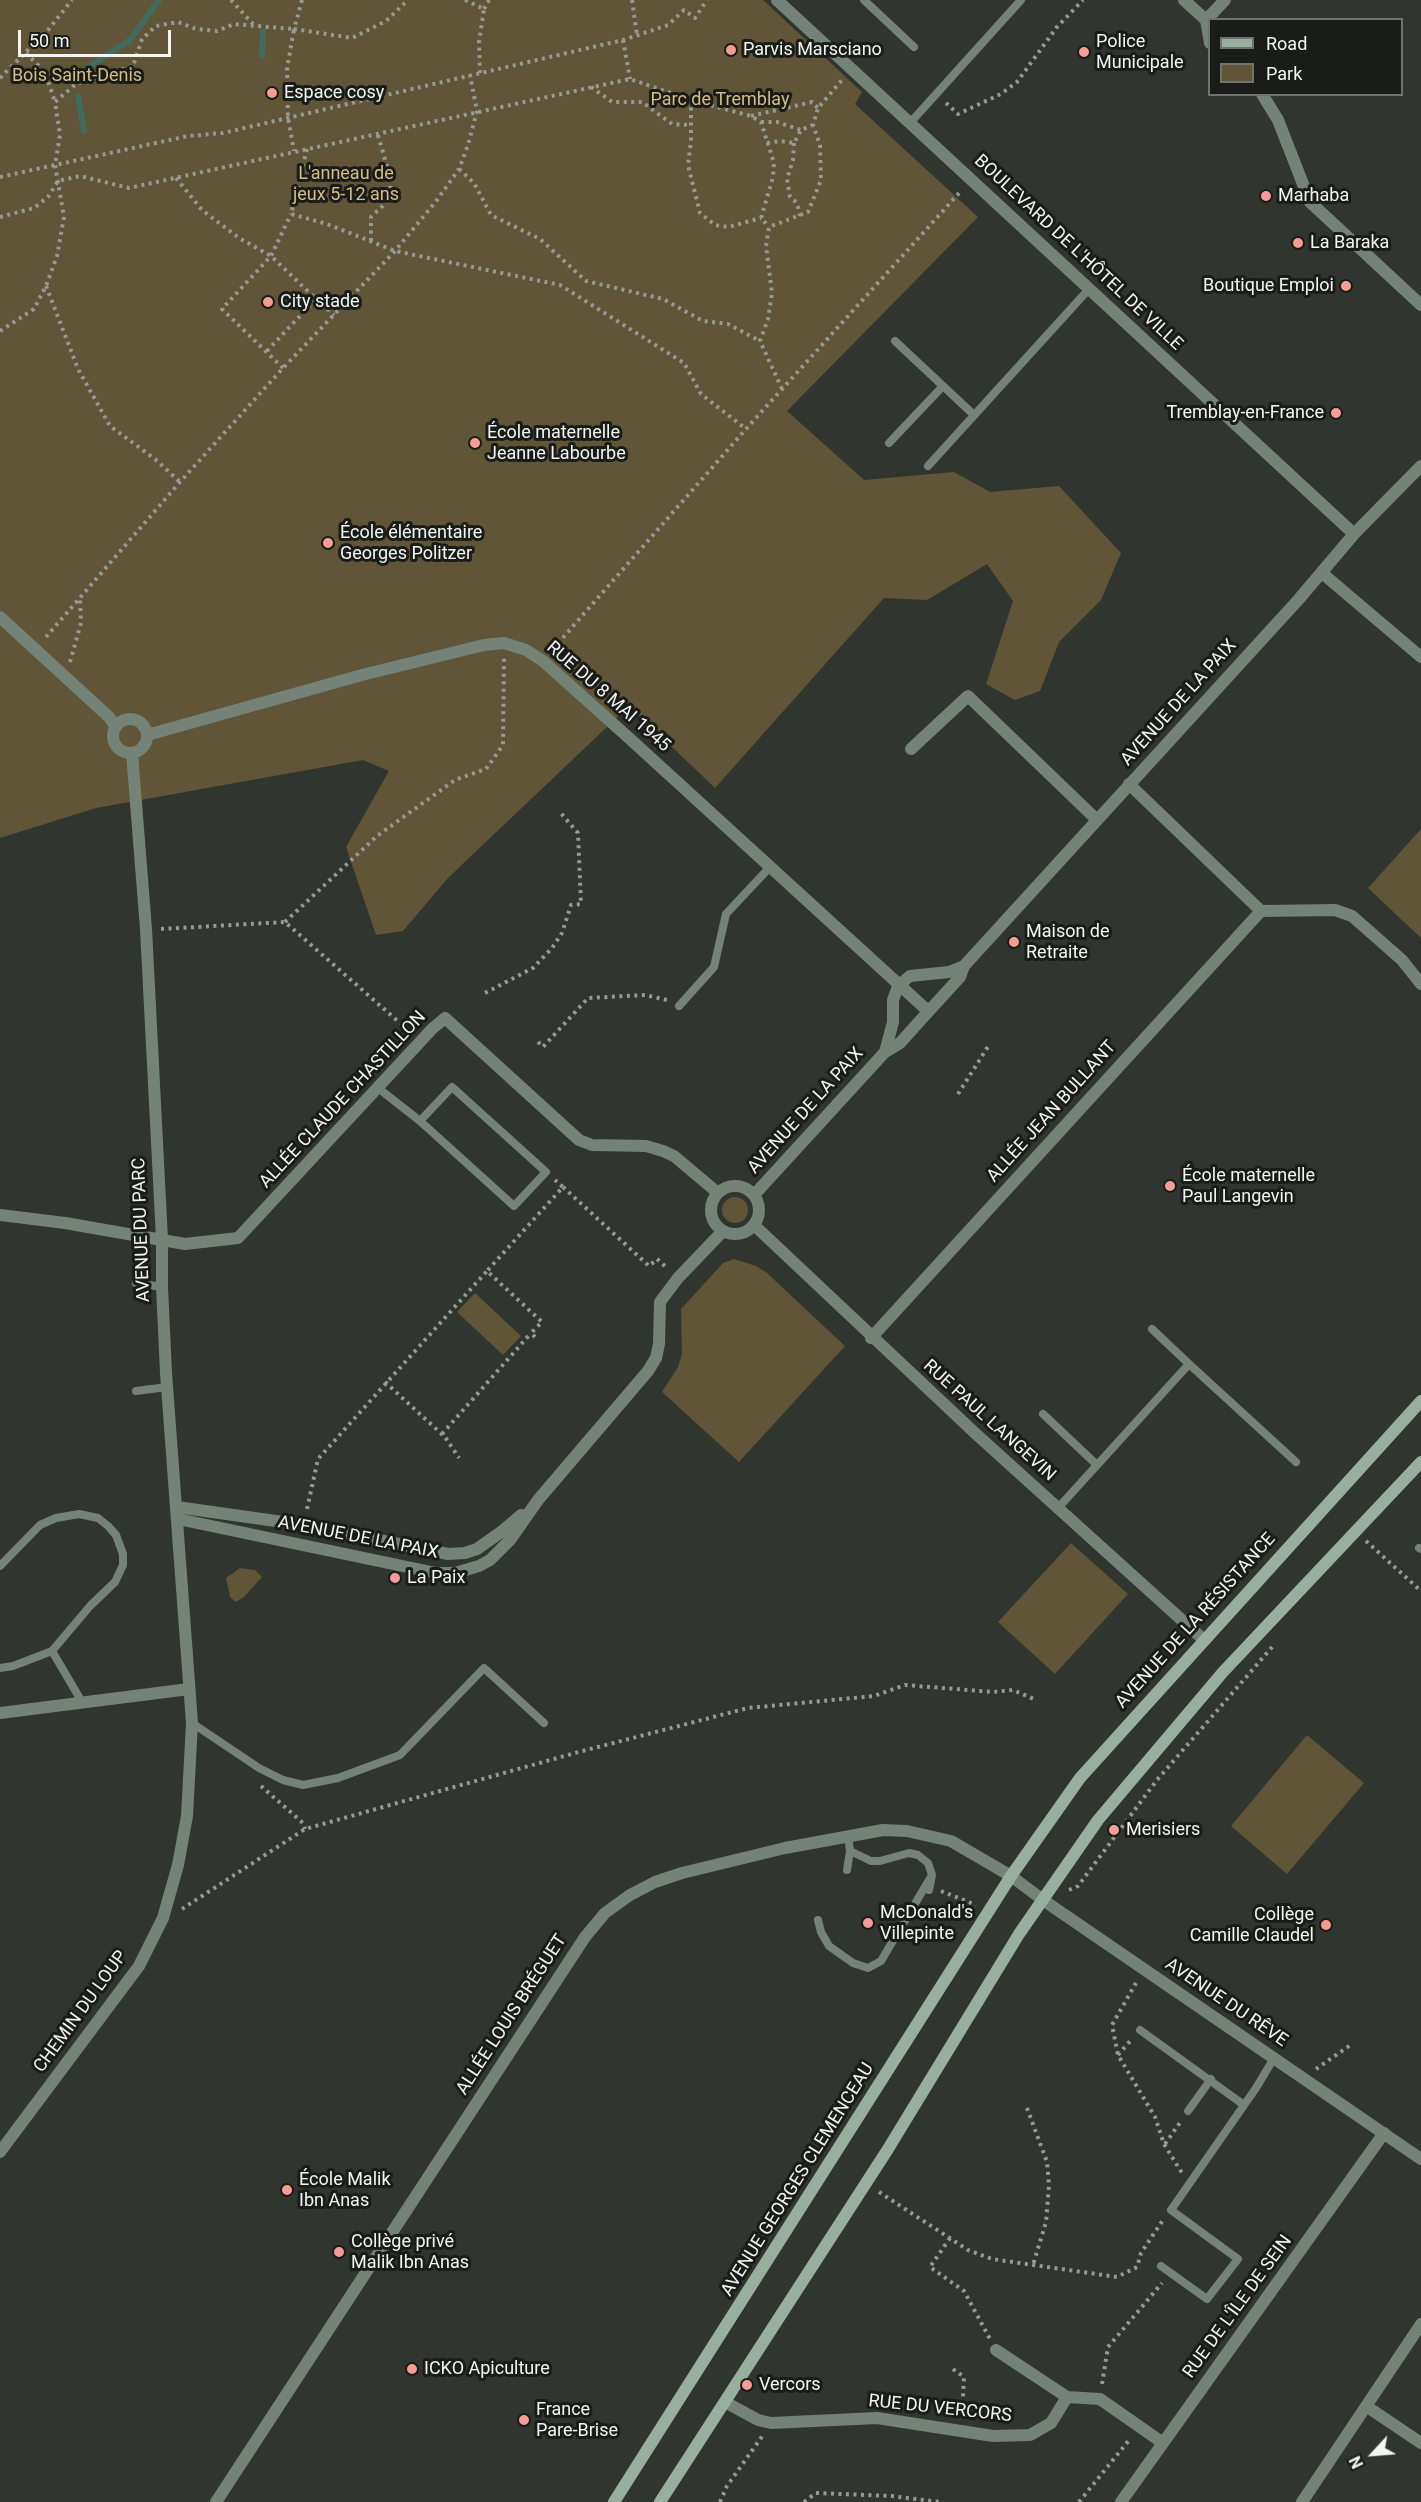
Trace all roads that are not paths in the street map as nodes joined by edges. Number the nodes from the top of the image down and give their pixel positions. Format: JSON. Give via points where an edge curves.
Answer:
{"nodes":[{"id":1,"x":777,"y":0,"type":"edge"},
{"id":2,"x":864,"y":0,"type":"edge"},
{"id":3,"x":1021,"y":0,"type":"edge"},
{"id":4,"x":1184,"y":0,"type":"edge"},
{"id":5,"x":1225,"y":0,"type":"edge"},
{"id":6,"x":1206,"y":20,"type":"junction"},
{"id":7,"x":1208,"y":35,"type":"edge"},
{"id":8,"x":914,"y":47,"type":"dead end"},
{"id":9,"x":1263,"y":96,"type":"edge"},
{"id":10,"x":910,"y":123,"type":"junction"},
{"id":11,"x":1089,"y":289,"type":"junction"},
{"id":12,"x":1421,"y":305,"type":"edge"},
{"id":13,"x":895,"y":341,"type":"dead end"},
{"id":14,"x":943,"y":386,"type":"junction"},
{"id":15,"x":974,"y":415,"type":"junction"},
{"id":16,"x":889,"y":443,"type":"dead end"},
{"id":17,"x":928,"y":466,"type":"dead end"},
{"id":18,"x":1421,"y":466,"type":"edge"},
{"id":19,"x":1354,"y":534,"type":"junction"},
{"id":20,"x":1322,"y":573,"type":"junction"},
{"id":21,"x":0,"y":617,"type":"edge"},
{"id":22,"x":1421,"y":657,"type":"edge"},
{"id":23,"x":116,"y":727,"type":"junction"},
{"id":24,"x":147,"y":735,"type":"junction"},
{"id":25,"x":912,"y":749,"type":"dead end"},
{"id":26,"x":132,"y":753,"type":"junction"},
{"id":27,"x":1129,"y":784,"type":"junction"},
{"id":28,"x":1096,"y":819,"type":"junction"},
{"id":29,"x":770,"y":867,"type":"junction"},
{"id":30,"x":1261,"y":911,"type":"junction"},
{"id":31,"x":964,"y":966,"type":"junction"},
{"id":32,"x":1421,"y":984,"type":"edge"},
{"id":33,"x":898,"y":986,"type":"junction"},
{"id":34,"x":679,"y":1006,"type":"road end"},
{"id":35,"x":928,"y":1011,"type":"junction"},
{"id":36,"x":885,"y":1052,"type":"junction"},
{"id":37,"x":378,"y":1088,"type":"junction"},
{"id":38,"x":420,"y":1121,"type":"junction"},
{"id":39,"x":718,"y":1193,"type":"junction"},
{"id":40,"x":754,"y":1195,"type":"junction"},
{"id":41,"x":0,"y":1215,"type":"edge"},
{"id":42,"x":754,"y":1225,"type":"junction"},
{"id":43,"x":723,"y":1231,"type":"junction"},
{"id":44,"x":162,"y":1239,"type":"junction"},
{"id":45,"x":136,"y":1283,"type":"dead end"},
{"id":46,"x":162,"y":1287,"type":"junction"},
{"id":47,"x":1152,"y":1329,"type":"dead end"},
{"id":48,"x":871,"y":1338,"type":"junction"},
{"id":49,"x":1189,"y":1364,"type":"junction"},
{"id":50,"x":167,"y":1387,"type":"junction"},
{"id":51,"x":136,"y":1391,"type":"dead end"},
{"id":52,"x":1421,"y":1401,"type":"edge"},
{"id":53,"x":1042,"y":1414,"type":"dead end"},
{"id":54,"x":1296,"y":1462,"type":"dead end"},
{"id":55,"x":1421,"y":1462,"type":"edge"},
{"id":56,"x":1097,"y":1466,"type":"junction"},
{"id":57,"x":538,"y":1500,"type":"junction"},
{"id":58,"x":1058,"y":1508,"type":"junction"},
{"id":59,"x":177,"y":1513,"type":"junction"},
{"id":60,"x":0,"y":1566,"type":"edge"},
{"id":61,"x":1204,"y":1640,"type":"junction"},
{"id":62,"x":52,"y":1651,"type":"junction"},
{"id":63,"x":0,"y":1668,"type":"edge"},
{"id":64,"x":189,"y":1689,"type":"junction"},
{"id":65,"x":82,"y":1702,"type":"junction"},
{"id":66,"x":190,"y":1706,"type":"joint"},
{"id":67,"x":0,"y":1713,"type":"edge"},
{"id":68,"x":192,"y":1723,"type":"junction"},
{"id":69,"x":544,"y":1723,"type":"dead end"},
{"id":70,"x":848,"y":1835,"type":"junction"},
{"id":71,"x":850,"y":1851,"type":"junction"},
{"id":72,"x":847,"y":1870,"type":"dead end"},
{"id":73,"x":932,"y":1875,"type":"junction"},
{"id":74,"x":1011,"y":1876,"type":"junction"},
{"id":75,"x":930,"y":1888,"type":"road end"},
{"id":76,"x":1043,"y":1900,"type":"junction"},
{"id":77,"x":818,"y":1920,"type":"dead end"},
{"id":78,"x":1140,"y":2030,"type":"road end"},
{"id":79,"x":1274,"y":2058,"type":"junction"},
{"id":80,"x":1211,"y":2079,"type":"junction"},
{"id":81,"x":1244,"y":2105,"type":"junction"},
{"id":82,"x":1188,"y":2111,"type":"road end"},
{"id":83,"x":1384,"y":2133,"type":"junction"},
{"id":84,"x":0,"y":2152,"type":"edge"},
{"id":85,"x":1421,"y":2159,"type":"edge"},
{"id":86,"x":1161,"y":2266,"type":"dead end"},
{"id":87,"x":1421,"y":2324,"type":"edge"},
{"id":88,"x":996,"y":2350,"type":"road end"},
{"id":89,"x":1067,"y":2397,"type":"junction"},
{"id":90,"x":724,"y":2402,"type":"junction"},
{"id":91,"x":1366,"y":2406,"type":"junction"},
{"id":92,"x":1163,"y":2443,"type":"junction"},
{"id":93,"x":1421,"y":2444,"type":"edge"},
{"id":94,"x":216,"y":2502,"type":"edge"},
{"id":95,"x":614,"y":2502,"type":"edge"},
{"id":96,"x":660,"y":2502,"type":"edge"},
{"id":97,"x":1120,"y":2502,"type":"edge"},
{"id":98,"x":1302,"y":2502,"type":"edge"}],
"edges":[{"from":1,"to":10,"type":"street","name":"BOULEVARD DE L'HÔTEL DE VILLE"},
{"from":2,"to":8,"type":"lane"},
{"from":3,"to":10,"type":"lane"},
{"from":4,"to":6,"type":"street"},
{"from":5,"to":6,"type":"street"},
{"from":6,"to":7,"type":"street"},
{"from":9,"to":12,"type":"street","via":[[1278,120],[1310,202]]},
{"from":10,"to":11,"type":"street","name":"BOULEVARD DE L'HÔTEL DE VILLE"},
{"from":11,"to":15,"type":"lane"},
{"from":11,"to":19,"type":"street","name":"BOULEVARD DE L'HÔTEL DE VILLE"},
{"from":13,"to":14,"type":"lane"},
{"from":14,"to":15,"type":"lane"},
{"from":14,"to":16,"type":"lane"},
{"from":15,"to":17,"type":"lane"},
{"from":18,"to":19,"type":"street","name":"AVENUE DE LA PAIX"},
{"from":19,"to":20,"type":"street","name":"AVENUE DE LA PAIX"},
{"from":20,"to":22,"type":"street"},
{"from":20,"to":27,"type":"street","name":"AVENUE DE LA PAIX"},
{"from":21,"to":23,"type":"street"},
{"from":23,"to":24,"type":"street","via":[[135,719]]},
{"from":23,"to":26,"type":"street","via":[[116,745],[125,753]]},
{"from":24,"to":26,"type":"street","via":[[143,747]]},
{"from":24,"to":29,"type":"street","name":"RUE DU 8 MAI 1945","via":[[362,675],[504,643],[543,661]]},
{"from":25,"to":28,"type":"street","via":[[968,696]]},
{"from":26,"to":44,"type":"street","name":"AVENUE DU PARC","via":[[146,929]]},
{"from":27,"to":28,"type":"street","name":"AVENUE DE LA PAIX"},
{"from":27,"to":30,"type":"street"},
{"from":28,"to":31,"type":"street","name":"AVENUE DE LA PAIX"},
{"from":29,"to":33,"type":"street","name":"RUE DU 8 MAI 1945"},
{"from":29,"to":34,"type":"lane","via":[[726,914],[714,967]]},
{"from":30,"to":32,"type":"street","via":[[1335,910],[1352,916],[1402,960]]},
{"from":30,"to":48,"type":"street","name":"ALLÉE JEAN BULLANT"},
{"from":31,"to":33,"type":"street","via":[[949,972],[910,976]]},
{"from":31,"to":35,"type":"street","name":"AVENUE DE LA PAIX","via":[[960,977]]},
{"from":33,"to":35,"type":"street","name":"RUE DU 8 MAI 1945"},
{"from":33,"to":36,"type":"street","name":"AVENUE DE LA PAIX"},
{"from":35,"to":36,"type":"street","name":"AVENUE DE LA PAIX","via":[[900,1042]]},
{"from":36,"to":40,"type":"street","name":"AVENUE DE LA PAIX"},
{"from":37,"to":38,"type":"lane"},
{"from":37,"to":39,"type":"street","name":"ALLÉE CLAUDE CHASTILLON","via":[[445,1018],[579,1140],[592,1145],[646,1146],[663,1151]]},
{"from":37,"to":44,"type":"street","name":"ALLÉE CLAUDE CHASTILLON","via":[[238,1238],[185,1244]]},
{"from":38,"to":38,"type":"lane","via":[[452,1087],[546,1172],[514,1206]]},
{"from":39,"to":40,"type":"street","via":[[742,1186]]},
{"from":39,"to":43,"type":"street","via":[[713,1200],[712,1218]]},
{"from":40,"to":42,"type":"street","via":[[759,1207]]},
{"from":41,"to":44,"type":"street","name":"ALLÉE CLAUDE CHASTILLON"},
{"from":42,"to":43,"type":"street","via":[[742,1233]]},
{"from":42,"to":48,"type":"street","name":"RUE PAUL LANGEVIN"},
{"from":43,"to":57,"type":"street","name":"AVENUE DE LA PAIX","via":[[660,1302],[659,1344],[648,1371]]},
{"from":44,"to":46,"type":"street","name":"AVENUE DU PARC"},
{"from":45,"to":46,"type":"lane"},
{"from":46,"to":50,"type":"street","name":"AVENUE DU PARC"},
{"from":47,"to":49,"type":"lane"},
{"from":48,"to":58,"type":"street","name":"RUE PAUL LANGEVIN"},
{"from":49,"to":54,"type":"lane"},
{"from":49,"to":56,"type":"lane"},
{"from":50,"to":51,"type":"lane"},
{"from":50,"to":59,"type":"street","name":"AVENUE DU PARC"},
{"from":52,"to":61,"type":"main road","name":"AVENUE DE LA RÉSISTANCE"},
{"from":53,"to":56,"type":"lane"},
{"from":55,"to":76,"type":"main road","via":[[1223,1672],[1098,1820]]},
{"from":56,"to":58,"type":"lane"},
{"from":57,"to":59,"type":"street","name":"AVENUE DE LA PAIX","via":[[489,1542],[457,1554],[425,1551],[304,1525]]},
{"from":57,"to":59,"type":"street","name":"AVENUE DE LA PAIX","via":[[510,1540],[490,1560],[455,1573],[436,1573]]},
{"from":58,"to":61,"type":"street","name":"RUE PAUL LANGEVIN"},
{"from":59,"to":64,"type":"street","name":"AVENUE DU PARC"},
{"from":60,"to":62,"type":"lane","via":[[39,1525],[56,1518],[79,1514],[98,1518],[116,1535],[123,1554],[119,1575]]},
{"from":61,"to":74,"type":"main road","name":"AVENUE DE LA RÉSISTANCE","via":[[1080,1778]]},
{"from":62,"to":63,"type":"lane"},
{"from":62,"to":65,"type":"lane"},
{"from":64,"to":65,"type":"street"},
{"from":64,"to":66,"type":"street","name":"AVENUE DU PARC"},
{"from":65,"to":67,"type":"street"},
{"from":66,"to":68,"type":"street","name":"CHEMIN DU LOUP"},
{"from":68,"to":69,"type":"lane","via":[[258,1768],[303,1785],[338,1778],[400,1755],[484,1668]]},
{"from":68,"to":84,"type":"street","name":"CHEMIN DU LOUP","via":[[187,1816],[163,1918],[139,1966],[114,2002]]},
{"from":70,"to":71,"type":"lane"},
{"from":70,"to":74,"type":"street","name":"ALLÉE LOUIS BRÉGUET","via":[[907,1831],[951,1841]]},
{"from":70,"to":94,"type":"street","name":"ALLÉE LOUIS BRÉGUET","via":[[682,1873],[655,1882],[605,1913],[585,1937]]},
{"from":71,"to":72,"type":"lane"},
{"from":71,"to":73,"type":"lane","via":[[880,1862],[909,1853],[918,1855],[928,1863]]},
{"from":73,"to":75,"type":"lane"},
{"from":73,"to":77,"type":"lane","via":[[881,1961],[868,1968],[853,1963],[829,1946]]},
{"from":74,"to":76,"type":"street","name":"AVENUE DU RÊVE"},
{"from":74,"to":95,"type":"main road","name":"AVENUE GEORGES CLEMENCEAU"},
{"from":76,"to":79,"type":"street","name":"AVENUE DU RÊVE"},
{"from":76,"to":90,"type":"main road"},
{"from":78,"to":80,"type":"lane"},
{"from":79,"to":81,"type":"lane"},
{"from":79,"to":83,"type":"street","name":"AVENUE DU RÊVE"},
{"from":80,"to":81,"type":"lane"},
{"from":80,"to":82,"type":"lane"},
{"from":81,"to":86,"type":"lane","via":[[1171,2210],[1238,2259],[1207,2299]]},
{"from":83,"to":85,"type":"street","name":"AVENUE DU RÊVE"},
{"from":83,"to":92,"type":"street","name":"RUE DE L'ÎLE DE SEIN"},
{"from":87,"to":91,"type":"street"},
{"from":88,"to":89,"type":"street"},
{"from":89,"to":90,"type":"street","name":"RUE DU VERCORS","via":[[1051,2423],[1030,2435],[993,2436],[877,2418],[771,2423]]},
{"from":89,"to":92,"type":"street","via":[[1100,2399]]},
{"from":90,"to":96,"type":"main road"},
{"from":91,"to":93,"type":"street"},
{"from":91,"to":98,"type":"street"},
{"from":92,"to":97,"type":"street","name":"RUE DE L'ÎLE DE SEIN"}]}
